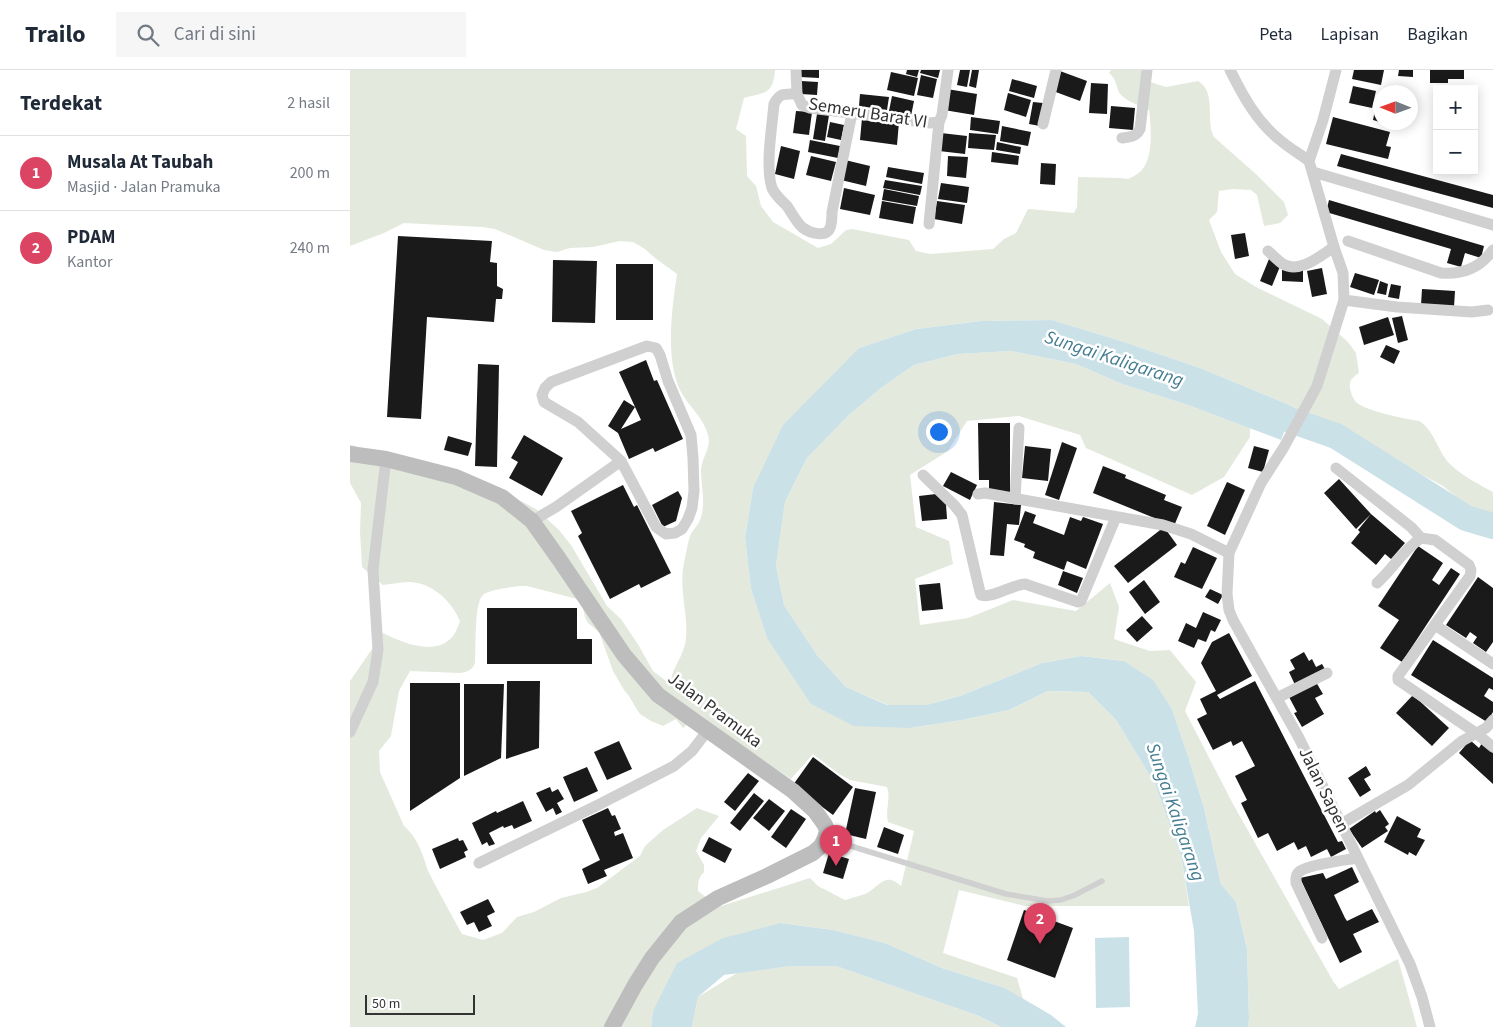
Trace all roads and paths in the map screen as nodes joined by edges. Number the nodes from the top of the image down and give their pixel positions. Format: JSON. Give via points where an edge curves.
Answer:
{"nodes":[{"id":1,"x":796,"y":70,"type":"edge"},
{"id":2,"x":948,"y":70,"type":"edge"},
{"id":3,"x":1056,"y":70,"type":"edge"},
{"id":4,"x":1147,"y":70,"type":"edge"},
{"id":5,"x":1230,"y":70,"type":"edge"},
{"id":6,"x":1336,"y":70,"type":"edge"},
{"id":7,"x":797,"y":94,"type":"junction"},
{"id":8,"x":852,"y":113,"type":"junction"},
{"id":9,"x":939,"y":122,"type":"junction"},
{"id":10,"x":1043,"y":124,"type":"dead end"},
{"id":11,"x":1122,"y":138,"type":"dead end"},
{"id":12,"x":1310,"y":160,"type":"junction"},
{"id":13,"x":1313,"y":172,"type":"junction"},
{"id":14,"x":928,"y":224,"type":"dead end"},
{"id":15,"x":1493,"y":226,"type":"edge"},
{"id":16,"x":1348,"y":240,"type":"dead end"},
{"id":17,"x":1334,"y":247,"type":"junction"},
{"id":18,"x":1493,"y":250,"type":"edge"},
{"id":19,"x":1268,"y":251,"type":"dead end"},
{"id":20,"x":1344,"y":300,"type":"junction"},
{"id":21,"x":1488,"y":310,"type":"dead end"},
{"id":22,"x":1019,"y":428,"type":"dead end"},
{"id":23,"x":350,"y":454,"type":"edge"},
{"id":24,"x":386,"y":459,"type":"junction"},
{"id":25,"x":621,"y":461,"type":"junction"},
{"id":26,"x":1336,"y":468,"type":"dead end"},
{"id":27,"x":923,"y":475,"type":"dead end"},
{"id":28,"x":978,"y":494,"type":"dead end"},
{"id":29,"x":1015,"y":499,"type":"junction"},
{"id":30,"x":1116,"y":517,"type":"junction"},
{"id":31,"x":532,"y":522,"type":"junction"},
{"id":32,"x":1421,"y":538,"type":"junction"},
{"id":33,"x":1229,"y":553,"type":"junction"},
{"id":34,"x":1377,"y":583,"type":"dead end"},
{"id":35,"x":1435,"y":625,"type":"junction"},
{"id":36,"x":1493,"y":664,"type":"edge"},
{"id":37,"x":1327,"y":673,"type":"dead end"},
{"id":38,"x":1277,"y":698,"type":"junction"},
{"id":39,"x":1493,"y":720,"type":"edge"},
{"id":40,"x":708,"y":730,"type":"junction"},
{"id":41,"x":350,"y":732,"type":"edge"},
{"id":42,"x":1476,"y":733,"type":"junction"},
{"id":43,"x":1493,"y":747,"type":"edge"},
{"id":44,"x":1341,"y":824,"type":"junction"},
{"id":45,"x":826,"y":838,"type":"junction"},
{"id":46,"x":1357,"y":858,"type":"junction"},
{"id":47,"x":479,"y":863,"type":"dead end"},
{"id":48,"x":1102,"y":881,"type":"dead end"},
{"id":49,"x":1322,"y":938,"type":"dead end"},
{"id":50,"x":612,"y":1027,"type":"edge"},
{"id":51,"x":1430,"y":1027,"type":"edge"}],
"edges":[{"from":1,"to":7,"type":"street","name":"Semeru Barat VI"},
{"from":2,"to":9,"type":"street"},
{"from":3,"to":10,"type":"street"},
{"from":4,"to":11,"type":"street","via":[[1140,129],[1134,136]]},
{"from":5,"to":12,"type":"street","via":[[1258,117],[1279,140]]},
{"from":6,"to":12,"type":"street"},
{"from":7,"to":8,"type":"street","name":"Semeru Barat VI","via":[[802,105],[810,108]]},
{"from":7,"to":8,"type":"street","via":[[782,94],[774,104],[770,177],[773,190],[809,232],[820,234],[831,226]]},
{"from":8,"to":9,"type":"street","name":"Semeru Barat VI"},
{"from":9,"to":14,"type":"street"},
{"from":12,"to":13,"type":"street"},
{"from":13,"to":15,"type":"street"},
{"from":13,"to":17,"type":"street"},
{"from":16,"to":18,"type":"street","via":[[1451,274],[1464,272],[1486,260]]},
{"from":17,"to":19,"type":"street","via":[[1302,266],[1293,267]]},
{"from":17,"to":20,"type":"street","via":[[1343,273]]},
{"from":20,"to":21,"type":"street","via":[[1397,307],[1472,312]]},
{"from":20,"to":33,"type":"street","via":[[1317,386],[1261,483]]},
{"from":22,"to":29,"type":"street"},
{"from":23,"to":24,"type":"main road","name":"Jalan Pramuka"},
{"from":24,"to":31,"type":"main road","name":"Jalan Pramuka","via":[[464,481],[502,497]]},
{"from":24,"to":41,"type":"street","via":[[373,570],[378,650],[373,682]]},
{"from":25,"to":25,"type":"street","via":[[578,422],[544,402],[542,395],[551,382],[647,346],[656,348],[691,435],[694,492],[692,508],[682,529],[666,534],[656,527]]},
{"from":25,"to":31,"type":"street"},
{"from":26,"to":32,"type":"street"},
{"from":27,"to":30,"type":"street","via":[[962,515],[983,596],[1025,584],[1081,601]]},
{"from":28,"to":29,"type":"street"},
{"from":29,"to":30,"type":"street"},
{"from":30,"to":33,"type":"street","via":[[1191,534]]},
{"from":31,"to":40,"type":"main road","name":"Jalan Pramuka","via":[[624,655],[658,695]]},
{"from":32,"to":34,"type":"street"},
{"from":32,"to":35,"type":"street","via":[[1435,540],[1469,565],[1471,570]]},
{"from":33,"to":38,"type":"street","name":"Jalan Sapen","via":[[1229,610]]},
{"from":35,"to":36,"type":"street"},
{"from":35,"to":42,"type":"street","via":[[1398,680]]},
{"from":37,"to":38,"type":"street"},
{"from":38,"to":44,"type":"street","name":"Jalan Sapen"},
{"from":39,"to":42,"type":"street"},
{"from":40,"to":45,"type":"main road","name":"Jalan Pramuka","via":[[808,804],[826,825]]},
{"from":40,"to":47,"type":"street","via":[[692,751],[674,766]]},
{"from":42,"to":43,"type":"street"},
{"from":42,"to":44,"type":"street","via":[[1408,785]]},
{"from":44,"to":46,"type":"street","name":"Jalan Sapen"},
{"from":45,"to":48,"type":"lane","via":[[1006,894],[1048,901],[1068,898]]},
{"from":45,"to":50,"type":"main road","via":[[813,853],[718,898],[681,922],[652,958]]},
{"from":46,"to":49,"type":"street","via":[[1310,867],[1296,875],[1296,883]]},
{"from":46,"to":51,"type":"street","name":"Jalan Sapen","via":[[1410,964]]}]}
